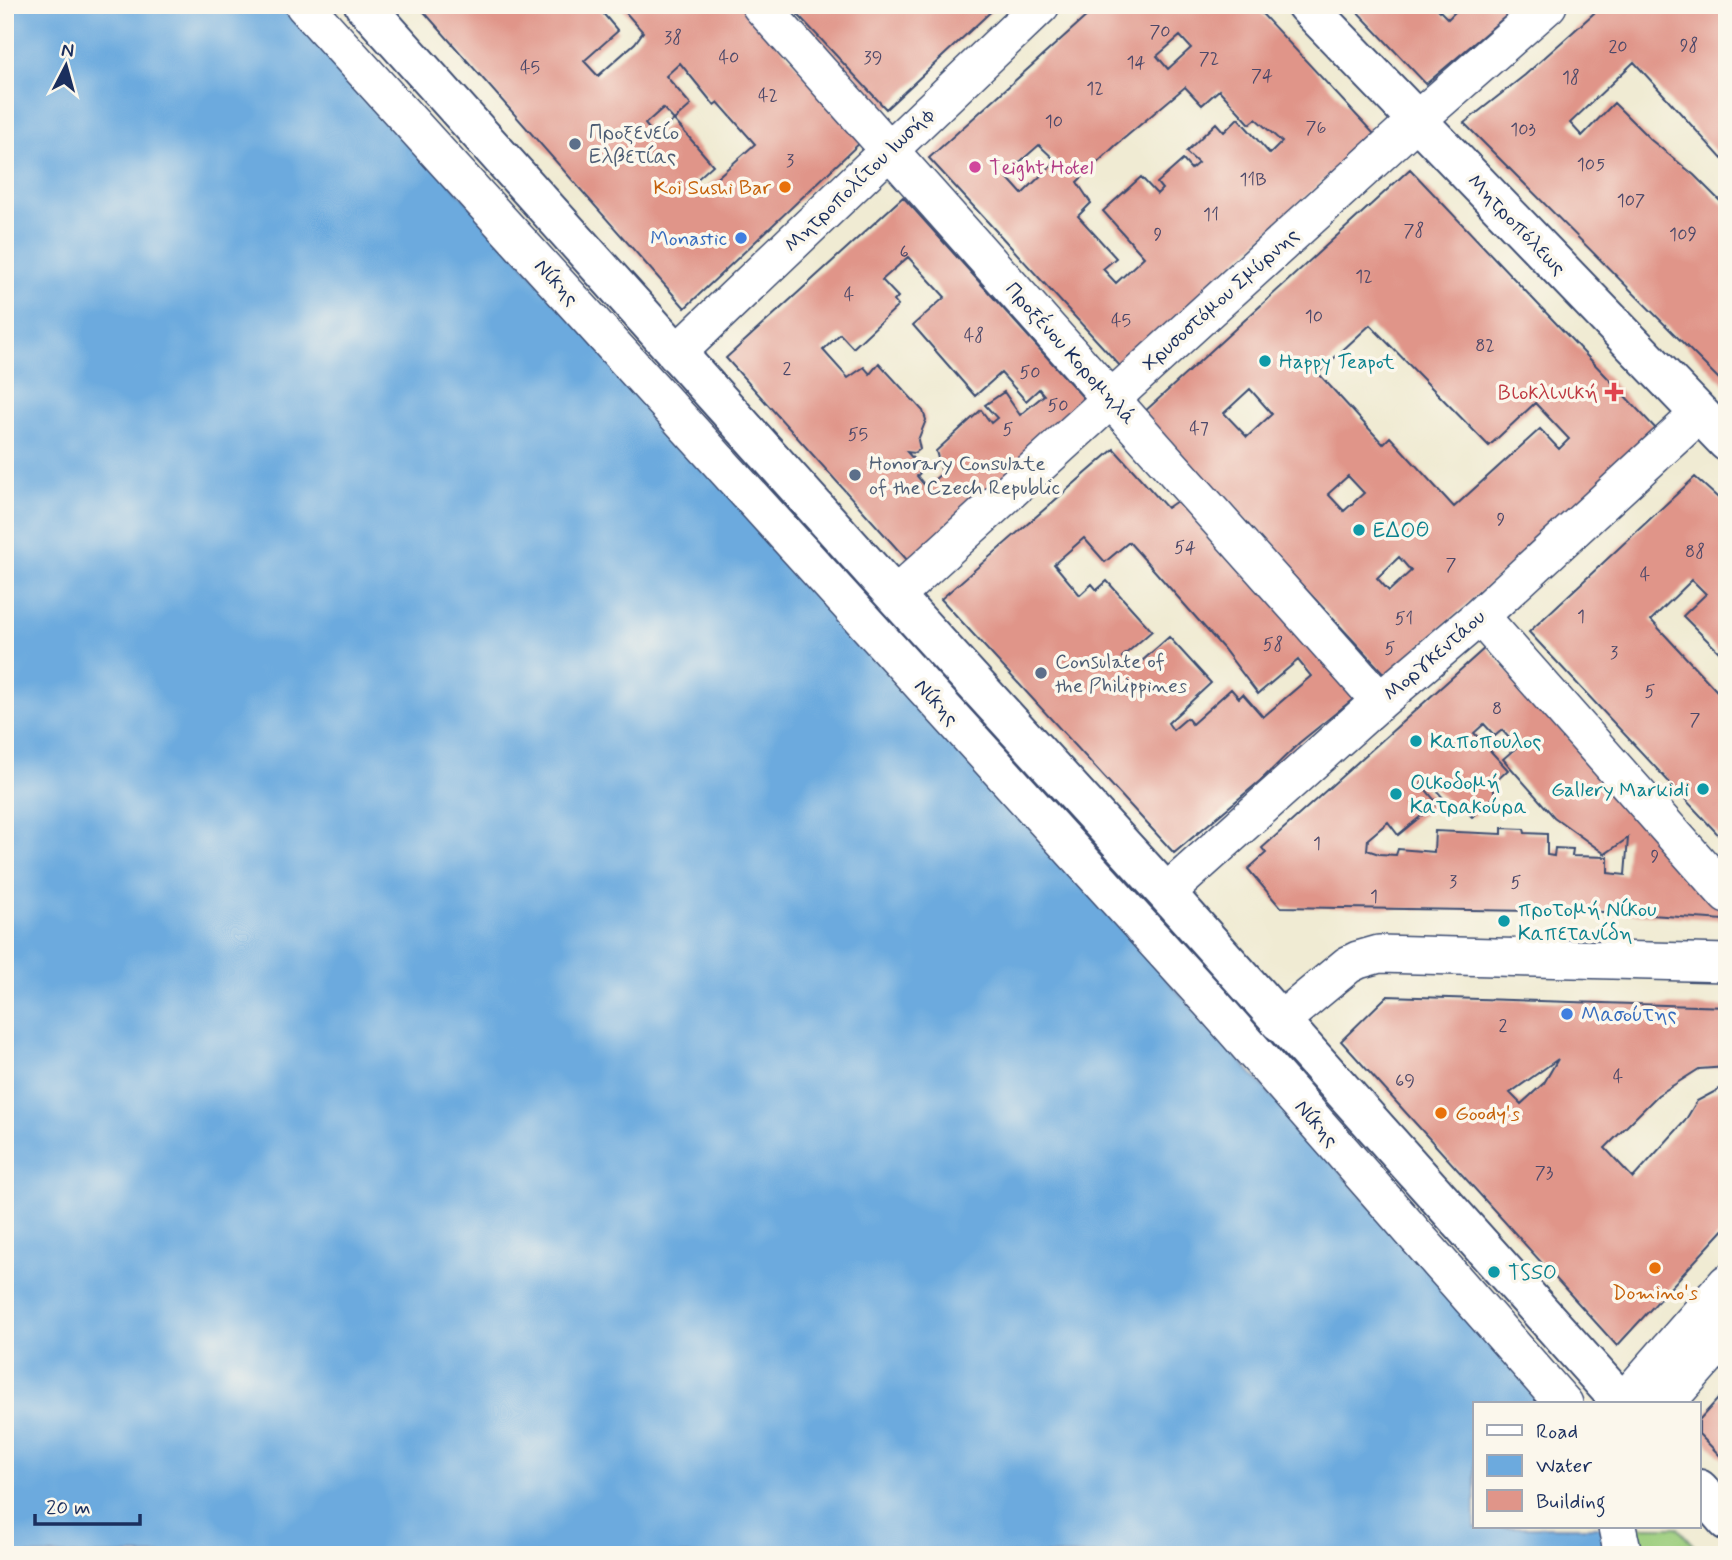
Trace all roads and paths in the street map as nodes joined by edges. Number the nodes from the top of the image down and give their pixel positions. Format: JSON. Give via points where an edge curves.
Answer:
{"nodes":[{"id":1,"x":304,"y":5,"type":"edge"},
{"id":2,"x":364,"y":5,"type":"edge"},
{"id":3,"x":760,"y":5,"type":"edge"},
{"id":4,"x":1041,"y":5,"type":"edge"},
{"id":5,"x":1306,"y":5,"type":"edge"},
{"id":6,"x":1548,"y":5,"type":"edge"},
{"id":7,"x":1416,"y":120,"type":"junction"},
{"id":8,"x":889,"y":151,"type":"junction"},
{"id":9,"x":676,"y":354,"type":"junction"},
{"id":10,"x":1112,"y":398,"type":"junction"},
{"id":11,"x":1699,"y":414,"type":"junction"},
{"id":12,"x":1727,"y":442,"type":"edge"},
{"id":13,"x":895,"y":596,"type":"junction"},
{"id":14,"x":1480,"y":616,"type":"junction"},
{"id":15,"x":1380,"y":701,"type":"junction"},
{"id":16,"x":1166,"y":893,"type":"junction"},
{"id":17,"x":1727,"y":895,"type":"edge"},
{"id":18,"x":1727,"y":963,"type":"edge"},
{"id":19,"x":1279,"y":1022,"type":"junction"},
{"id":20,"x":1727,"y":1283,"type":"edge"},
{"id":21,"x":1727,"y":1334,"type":"edge"},
{"id":22,"x":1562,"y":1402,"type":"edge"},
{"id":23,"x":1621,"y":1402,"type":"edge"},
{"id":24,"x":1625,"y":1402,"type":"edge"},
{"id":25,"x":1667,"y":1402,"type":"edge"},
{"id":26,"x":1700,"y":1490,"type":"edge"},
{"id":27,"x":1727,"y":1521,"type":"edge"},
{"id":28,"x":1617,"y":1528,"type":"edge"},
{"id":29,"x":1623,"y":1555,"type":"edge"}],
"edges":[{"from":1,"to":22,"type":"street","name":"Νίκης","via":[[1212,1004]]},
{"from":2,"to":9,"type":"main road","name":"Νίκης"},
{"from":3,"to":8,"type":"street","name":"Προξένου Κορομηλά"},
{"from":4,"to":8,"type":"street","name":"Μητροπολίτου Ιωσήφ"},
{"from":5,"to":7,"type":"main road","name":"Μητροπόλεως"},
{"from":6,"to":7,"type":"street","name":"Χρυσοστόμου Σμύρνης"},
{"from":7,"to":10,"type":"street","name":"Χρυσοστόμου Σμύρνης"},
{"from":7,"to":11,"type":"main road","name":"Μητροπόλεως"},
{"from":8,"to":9,"type":"street","name":"Μητροπολίτου Ιωσήφ"},
{"from":8,"to":10,"type":"street","name":"Προξένου Κορομηλά"},
{"from":9,"to":13,"type":"main road","name":"Νίκης"},
{"from":10,"to":13,"type":"street","name":"Χρυσοστόμου Σμύρνης"},
{"from":10,"to":15,"type":"street","name":"Προξένου Κορομηλά"},
{"from":11,"to":12,"type":"main road","name":"Μητροπόλεως"},
{"from":11,"to":14,"type":"street","name":"Μοργκεντάου"},
{"from":13,"to":16,"type":"main road","name":"Νίκης"},
{"from":14,"to":15,"type":"street","name":"Μοργκεντάου"},
{"from":14,"to":17,"type":"street"},
{"from":15,"to":16,"type":"street","name":"Μοργκεντάου"},
{"from":16,"to":19,"type":"main road","name":"Νίκης"},
{"from":18,"to":19,"type":"street","via":[[1380,954],[1338,971]]},
{"from":19,"to":23,"type":"main road","name":"Νίκης"},
{"from":20,"to":24,"type":"street"},
{"from":21,"to":25,"type":"street"},
{"from":26,"to":27,"type":"main road"},
{"from":28,"to":29,"type":"street"}]}
